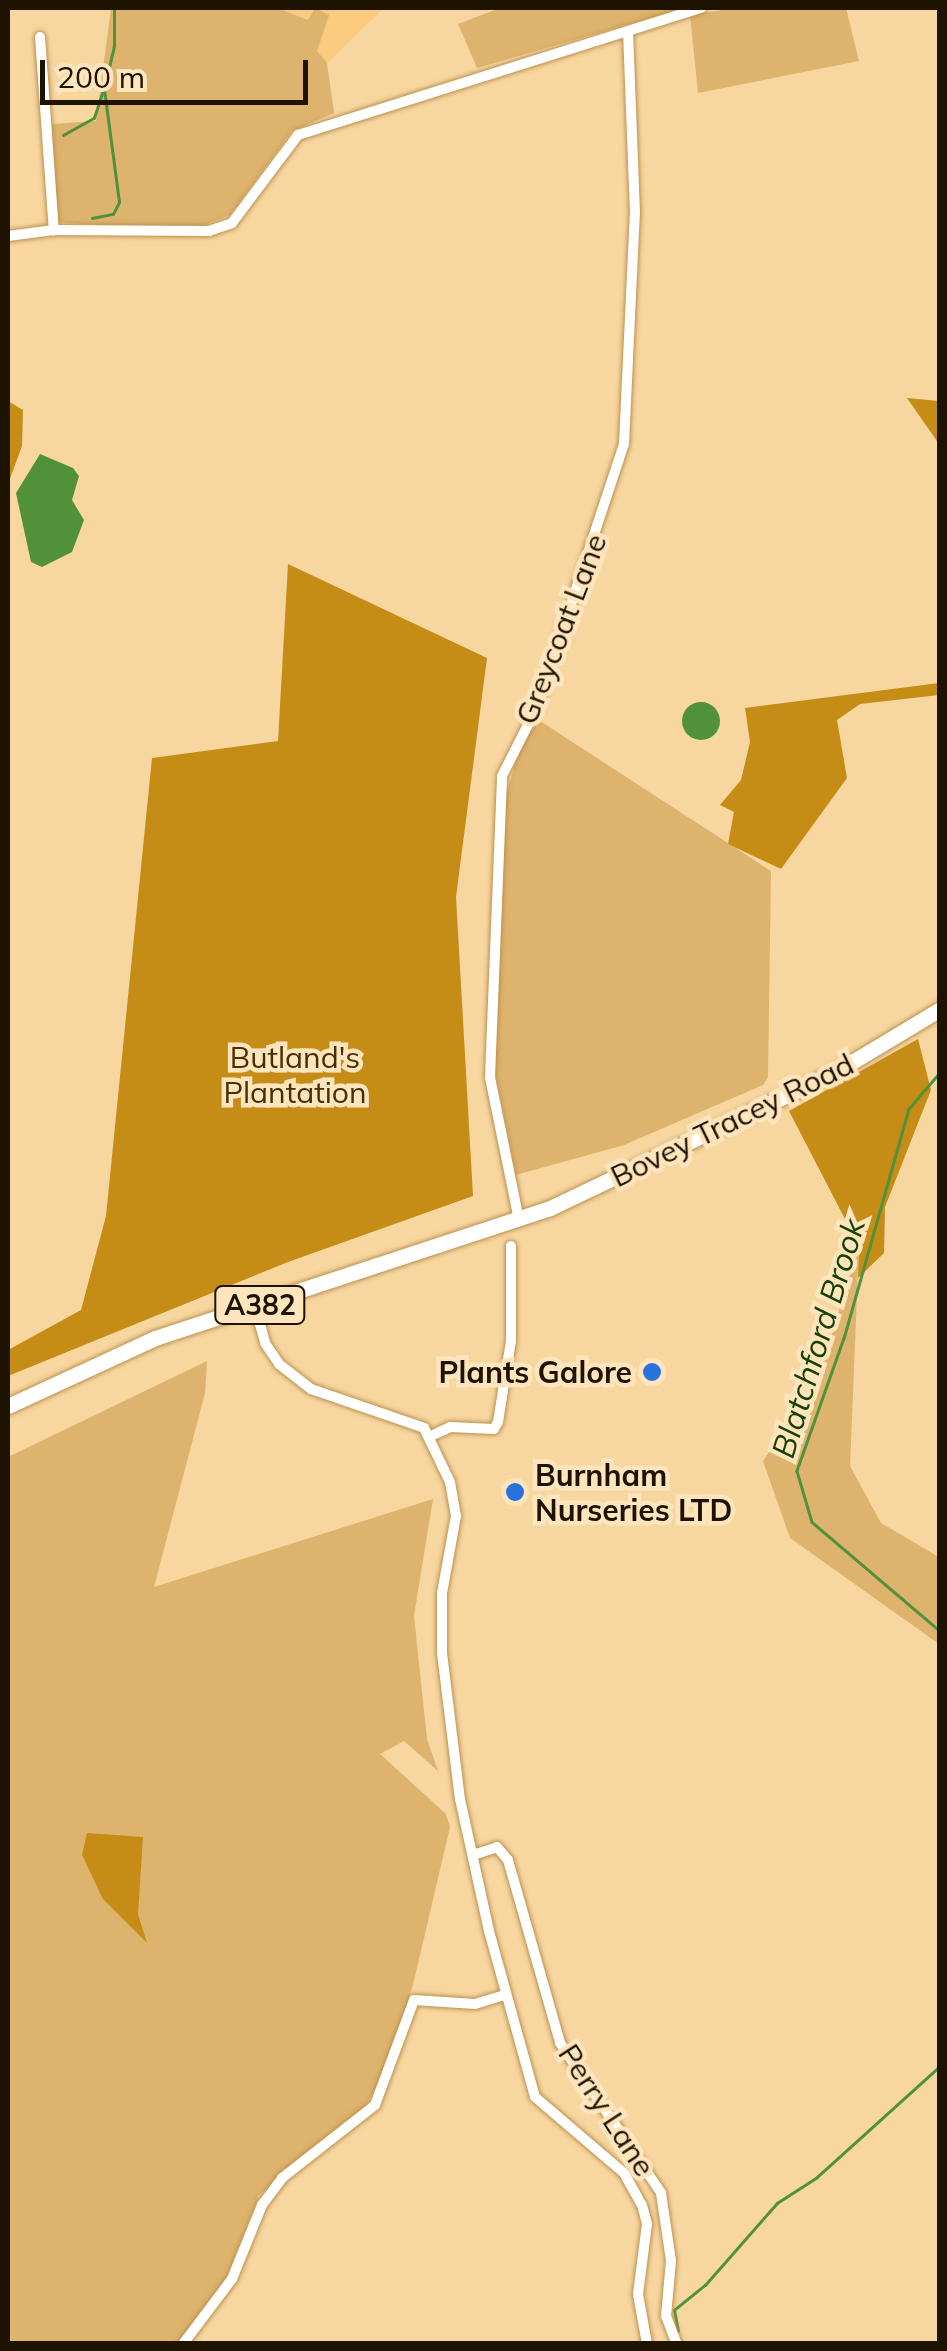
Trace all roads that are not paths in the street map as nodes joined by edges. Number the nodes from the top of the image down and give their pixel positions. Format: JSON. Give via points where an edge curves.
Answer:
{"nodes":[{"id":1,"x":702,"y":8,"type":"edge"},
{"id":2,"x":628,"y":34,"type":"junction"},
{"id":3,"x":40,"y":37,"type":"dead end"},
{"id":4,"x":54,"y":230,"type":"junction"},
{"id":5,"x":8,"y":236,"type":"edge"},
{"id":6,"x":940,"y":1009,"type":"edge"},
{"id":7,"x":519,"y":1221,"type":"junction"},
{"id":8,"x":511,"y":1246,"type":"dead end"},
{"id":9,"x":255,"y":1306,"type":"junction"},
{"id":10,"x":8,"y":1406,"type":"edge"},
{"id":11,"x":432,"y":1436,"type":"junction"},
{"id":12,"x":474,"y":1855,"type":"junction"},
{"id":13,"x":504,"y":1995,"type":"junction"},
{"id":14,"x":183,"y":2344,"type":"edge"},
{"id":15,"x":647,"y":2344,"type":"edge"},
{"id":16,"x":678,"y":2344,"type":"edge"}],
"edges":[{"from":1,"to":2,"type":"street"},
{"from":2,"to":4,"type":"street","via":[[434,87],[298,134],[232,223],[209,231]]},
{"from":2,"to":7,"type":"street","name":"Greycoat Lane","via":[[635,213],[620,462],[536,707],[502,776],[490,1077]]},
{"from":3,"to":4,"type":"street"},
{"from":4,"to":5,"type":"street"},
{"from":6,"to":7,"type":"main road","name":"Bovey Tracey Road","number":"A382","via":[[837,1071]]},
{"from":7,"to":9,"type":"main road","number":"A382"},
{"from":8,"to":11,"type":"street","via":[[511,1342],[496,1428],[450,1427]]},
{"from":9,"to":10,"type":"main road","number":"A382","via":[[156,1338]]},
{"from":9,"to":11,"type":"street","via":[[257,1325],[279,1364],[311,1389],[379,1408]]},
{"from":11,"to":12,"type":"street","via":[[455,1502],[442,1653]]},
{"from":12,"to":13,"type":"street"},
{"from":12,"to":16,"type":"street","name":"Perry Lane","via":[[498,1847],[508,1860],[560,2043],[661,2193],[671,2261],[666,2316]]},
{"from":13,"to":14,"type":"street","via":[[475,2004],[414,2000],[374,2106],[282,2178],[262,2205],[232,2279]]},
{"from":13,"to":15,"type":"street","via":[[523,2068],[548,2112],[635,2188],[647,2224],[638,2294]]}]}
